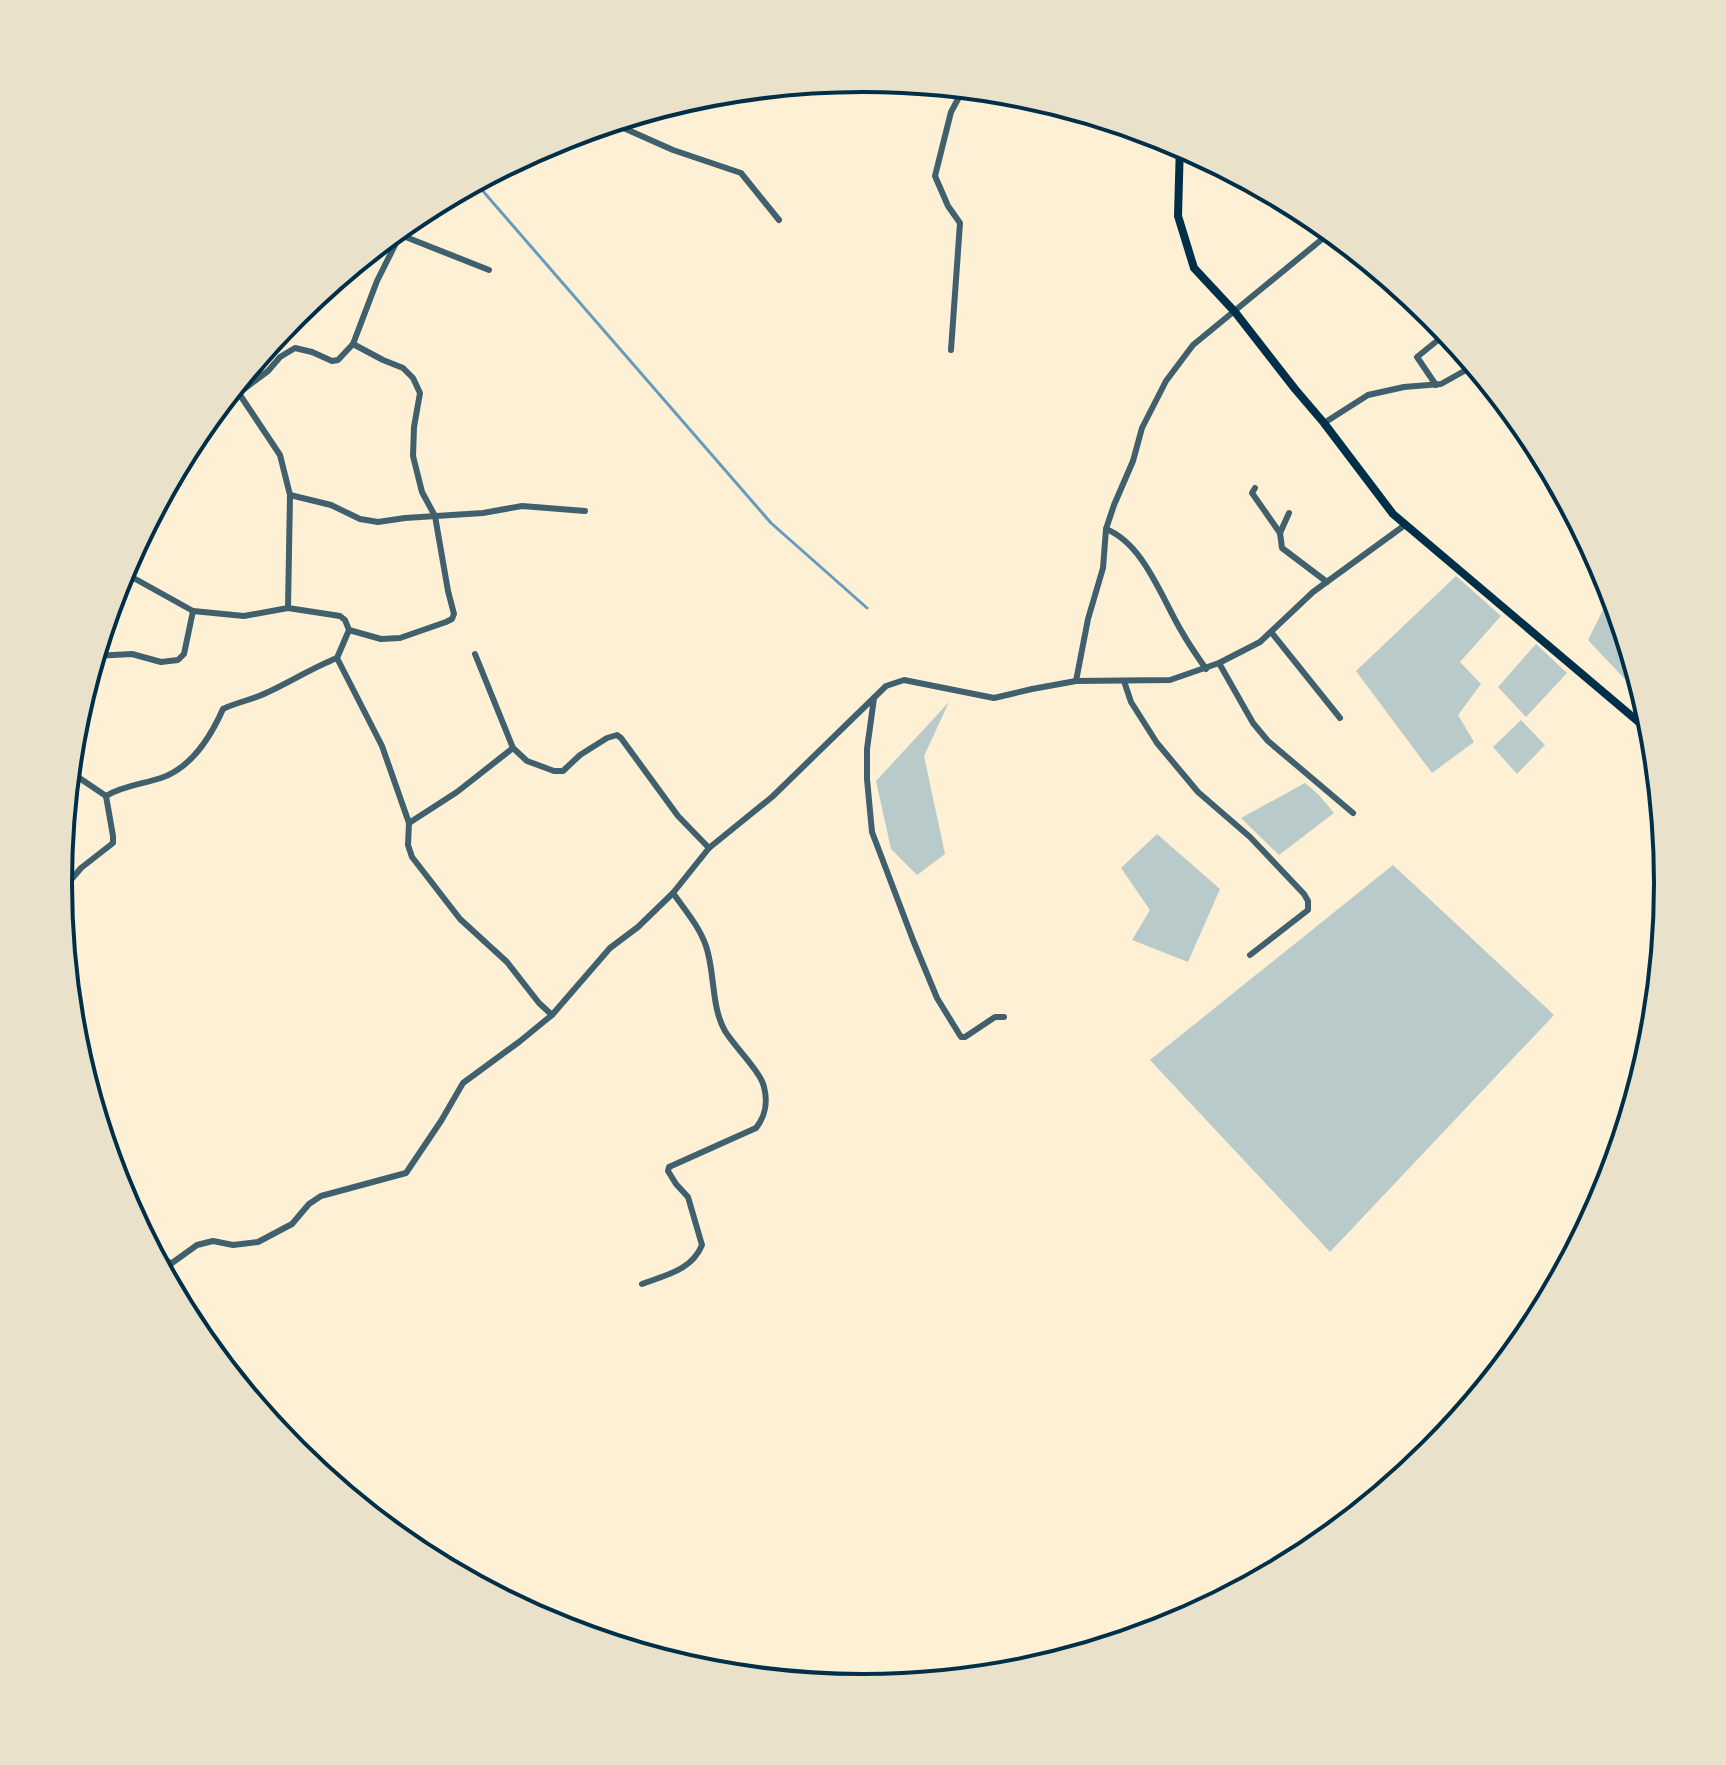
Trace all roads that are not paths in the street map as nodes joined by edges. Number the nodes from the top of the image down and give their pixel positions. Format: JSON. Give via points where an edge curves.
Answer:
{"nodes":[{"id":1,"x":959,"y":97,"type":"edge"},
{"id":2,"x":624,"y":128,"type":"edge"},
{"id":3,"x":1180,"y":158,"type":"edge"},
{"id":4,"x":779,"y":220,"type":"dead end"},
{"id":5,"x":407,"y":237,"type":"edge"},
{"id":6,"x":1322,"y":239,"type":"edge"},
{"id":7,"x":391,"y":248,"type":"edge"},
{"id":8,"x":489,"y":270,"type":"dead end"},
{"id":9,"x":1235,"y":312,"type":"junction"},
{"id":10,"x":1438,"y":340,"type":"edge"},
{"id":11,"x":353,"y":344,"type":"junction"},
{"id":12,"x":951,"y":350,"type":"dead end"},
{"id":13,"x":1466,"y":370,"type":"edge"},
{"id":14,"x":252,"y":380,"type":"edge"},
{"id":15,"x":1436,"y":385,"type":"junction"},
{"id":16,"x":240,"y":394,"type":"edge"},
{"id":17,"x":1324,"y":423,"type":"junction"},
{"id":18,"x":1255,"y":488,"type":"dead end"},
{"id":19,"x":290,"y":495,"type":"junction"},
{"id":20,"x":585,"y":511,"type":"dead end"},
{"id":21,"x":1289,"y":513,"type":"dead end"},
{"id":22,"x":435,"y":516,"type":"junction"},
{"id":23,"x":1405,"y":525,"type":"junction"},
{"id":24,"x":1106,"y":529,"type":"junction"},
{"id":25,"x":1280,"y":533,"type":"junction"},
{"id":26,"x":133,"y":578,"type":"edge"},
{"id":27,"x":1327,"y":582,"type":"junction"},
{"id":28,"x":288,"y":608,"type":"junction"},
{"id":29,"x":193,"y":611,"type":"junction"},
{"id":30,"x":349,"y":630,"type":"junction"},
{"id":31,"x":1271,"y":632,"type":"junction"},
{"id":32,"x":475,"y":654,"type":"dead end"},
{"id":33,"x":106,"y":655,"type":"edge"},
{"id":34,"x":337,"y":658,"type":"junction"},
{"id":35,"x":1219,"y":663,"type":"junction"},
{"id":36,"x":1206,"y":669,"type":"junction"},
{"id":37,"x":1076,"y":681,"type":"junction"},
{"id":38,"x":1124,"y":681,"type":"junction"},
{"id":39,"x":874,"y":698,"type":"junction"},
{"id":40,"x":1340,"y":718,"type":"dead end"},
{"id":41,"x":1637,"y":721,"type":"edge"},
{"id":42,"x":513,"y":748,"type":"junction"},
{"id":43,"x":79,"y":778,"type":"edge"},
{"id":44,"x":106,"y":796,"type":"junction"},
{"id":45,"x":1353,"y":813,"type":"dead end"},
{"id":46,"x":409,"y":823,"type":"junction"},
{"id":47,"x":709,"y":848,"type":"junction"},
{"id":48,"x":72,"y":878,"type":"edge"},
{"id":49,"x":673,"y":893,"type":"junction"},
{"id":50,"x":1250,"y":955,"type":"dead end"},
{"id":51,"x":552,"y":1015,"type":"junction"},
{"id":52,"x":1004,"y":1017,"type":"dead end"},
{"id":53,"x":170,"y":1262,"type":"edge"},
{"id":54,"x":642,"y":1284,"type":"dead end"}],
"edges":[{"from":1,"to":12,"type":"street","via":[[935,176],[960,223]]},
{"from":2,"to":4,"type":"street","via":[[741,173]]},
{"from":3,"to":9,"type":"main road","via":[[1178,216],[1194,268]]},
{"from":5,"to":8,"type":"street"},
{"from":6,"to":9,"type":"street"},
{"from":7,"to":11,"type":"street"},
{"from":9,"to":17,"type":"main road"},
{"from":9,"to":24,"type":"street","via":[[1193,345],[1166,381],[1142,428]]},
{"from":10,"to":15,"type":"street","via":[[1417,357]]},
{"from":11,"to":14,"type":"street","via":[[332,361],[288,350]]},
{"from":11,"to":22,"type":"street","via":[[413,378],[420,393],[413,456]]},
{"from":13,"to":15,"type":"street"},
{"from":15,"to":17,"type":"street","via":[[1368,395]]},
{"from":16,"to":19,"type":"street","via":[[280,455]]},
{"from":17,"to":23,"type":"main road"},
{"from":18,"to":25,"type":"street","via":[[1252,493]]},
{"from":19,"to":22,"type":"street","via":[[378,522]]},
{"from":19,"to":28,"type":"street"},
{"from":20,"to":22,"type":"street","via":[[522,506]]},
{"from":21,"to":25,"type":"street"},
{"from":22,"to":30,"type":"street","via":[[454,617],[400,638]]},
{"from":23,"to":27,"type":"street"},
{"from":23,"to":41,"type":"main road"},
{"from":24,"to":36,"type":"street","via":[[1127,541],[1143,560]]},
{"from":24,"to":37,"type":"street","via":[[1103,568]]},
{"from":25,"to":27,"type":"street","via":[[1282,548]]},
{"from":26,"to":29,"type":"street"},
{"from":27,"to":31,"type":"street"},
{"from":28,"to":29,"type":"street","via":[[244,616]]},
{"from":28,"to":30,"type":"street","via":[[340,616]]},
{"from":29,"to":33,"type":"street","via":[[178,660]]},
{"from":30,"to":34,"type":"street"},
{"from":31,"to":35,"type":"street"},
{"from":31,"to":40,"type":"street"},
{"from":32,"to":42,"type":"street"},
{"from":34,"to":44,"type":"street","via":[[223,709],[193,757],[166,776]]},
{"from":34,"to":46,"type":"street","via":[[382,746]]},
{"from":35,"to":36,"type":"street"},
{"from":35,"to":45,"type":"street","via":[[1268,741]]},
{"from":36,"to":38,"type":"street","via":[[1170,680]]},
{"from":37,"to":38,"type":"street"},
{"from":37,"to":39,"type":"street","via":[[994,698],[904,680],[886,686]]},
{"from":38,"to":50,"type":"street","via":[[1157,743],[1198,792],[1250,837],[1308,901],[1308,910]]},
{"from":39,"to":47,"type":"street","via":[[772,797]]},
{"from":39,"to":52,"type":"street","via":[[867,749],[872,832],[913,940],[937,998],[961,1037]]},
{"from":42,"to":46,"type":"street"},
{"from":42,"to":47,"type":"street","via":[[527,761],[563,771],[617,735]]},
{"from":43,"to":44,"type":"street"},
{"from":44,"to":48,"type":"street","via":[[113,843]]},
{"from":46,"to":51,"type":"street","via":[[412,857],[460,919],[507,962]]},
{"from":47,"to":49,"type":"street"},
{"from":49,"to":51,"type":"street","via":[[610,948]]},
{"from":49,"to":54,"type":"street","via":[[700,929],[722,1025],[762,1081],[766,1104],[756,1128],[669,1167],[688,1197],[702,1245],[690,1264]]},
{"from":51,"to":53,"type":"street","via":[[463,1083],[406,1173],[321,1196],[292,1224],[258,1242],[213,1241]]}]}
